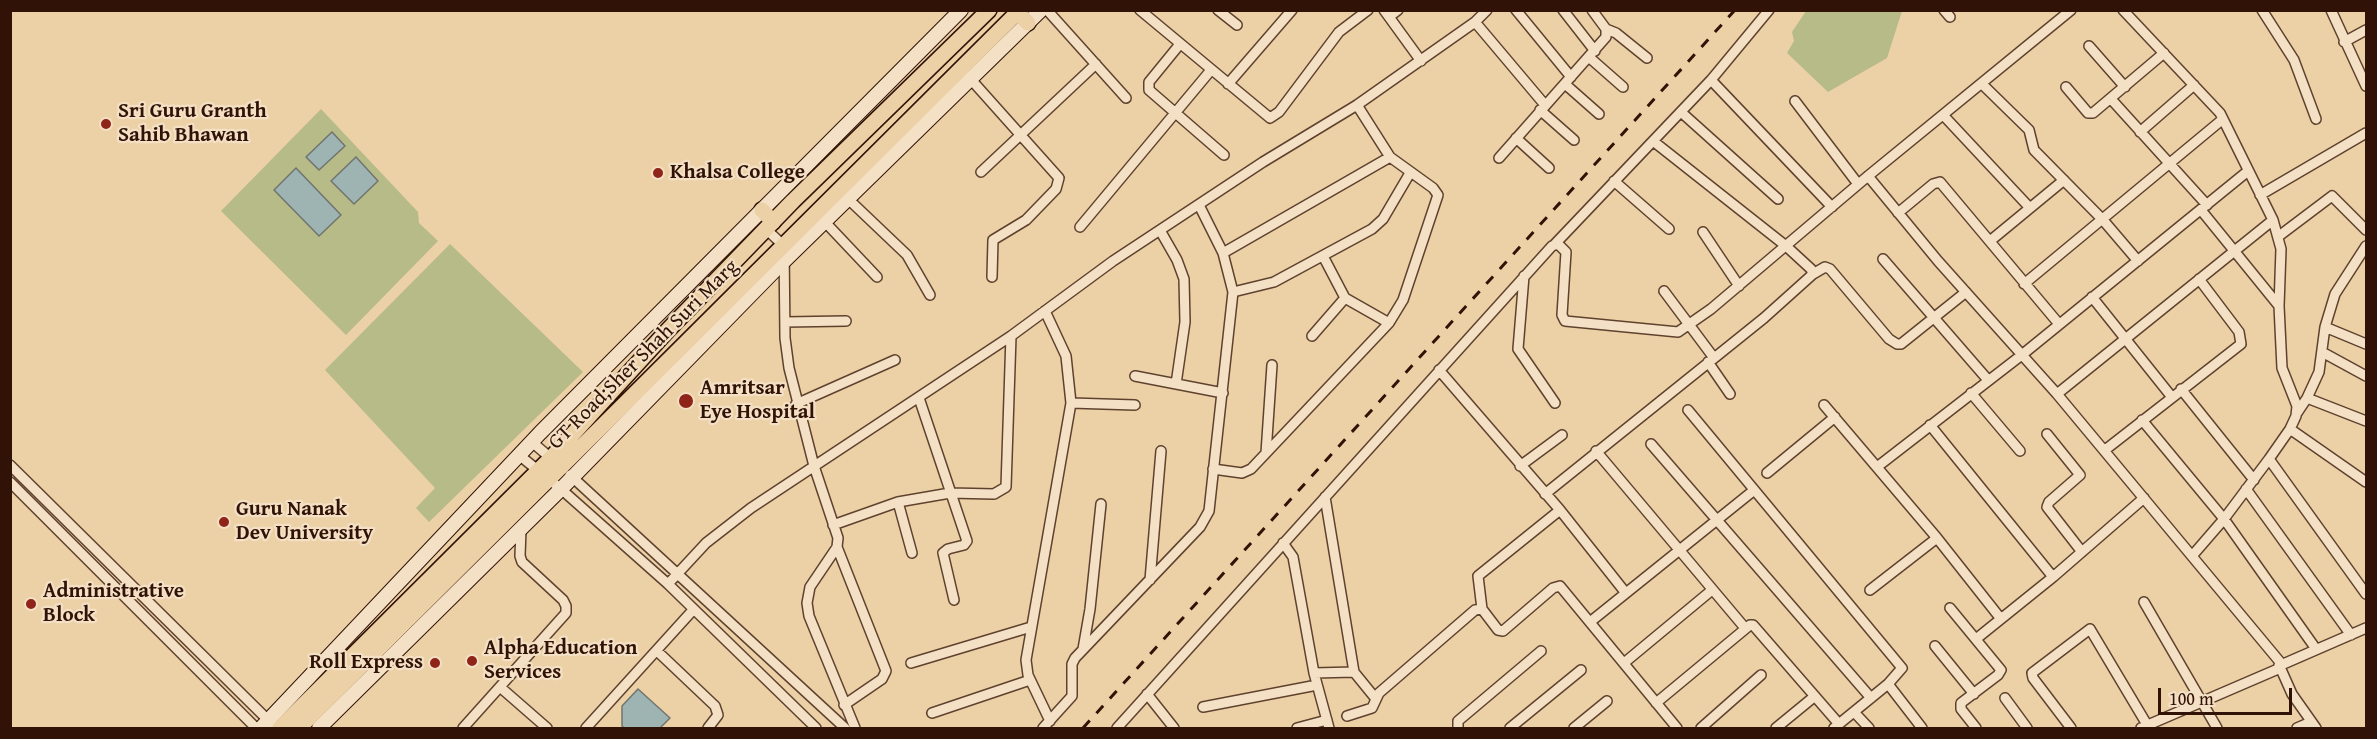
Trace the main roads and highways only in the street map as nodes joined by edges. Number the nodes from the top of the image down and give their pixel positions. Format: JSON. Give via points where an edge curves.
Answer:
{"nodes":[{"id":1,"x":961,"y":10,"type":"edge"},
{"id":2,"x":989,"y":10,"type":"edge"},
{"id":3,"x":1041,"y":10,"type":"edge"},
{"id":4,"x":1022,"y":15,"type":"edge"},
{"id":5,"x":844,"y":195,"type":"junction"},
{"id":6,"x":762,"y":210,"type":"junction"},
{"id":7,"x":769,"y":225,"type":"junction"},
{"id":8,"x":784,"y":253,"type":"junction"},
{"id":9,"x":561,"y":467,"type":"junction"},
{"id":10,"x":543,"y":475,"type":"junction"},
{"id":11,"x":271,"y":726,"type":"edge"},
{"id":12,"x":299,"y":729,"type":"edge"},
{"id":13,"x":320,"y":729,"type":"edge"}],
"edges":[{"from":1,"to":6,"type":"main road"},
{"from":2,"to":7,"type":"main road","name":"GT Road;Sher Shah Suri Marg"},
{"from":3,"to":4,"type":"main road"},
{"from":4,"to":5,"type":"main road","name":"GT Road;Sher Shah Suri Marg"},
{"from":5,"to":8,"type":"main road","name":"GT Road;Sher Shah Suri Marg"},
{"from":5,"to":8,"type":"main road","via":[[825,222]]},
{"from":6,"to":7,"type":"main road"},
{"from":6,"to":11,"type":"main road","via":[[519,455]]},
{"from":7,"to":9,"type":"main road","name":"GT Road;Sher Shah Suri Marg","via":[[668,330]]},
{"from":8,"to":9,"type":"main road","name":"GT Road;Sher Shah Suri Marg"},
{"from":9,"to":10,"type":"main road","name":"GT Road;Sher Shah Suri Marg"},
{"from":9,"to":13,"type":"main road","via":[[561,489]]},
{"from":10,"to":11,"type":"main road","name":"GT Road;Sher Shah Suri Marg"},
{"from":10,"to":12,"type":"main road","name":"GT Road;Sher Shah Suri Marg"}]}
